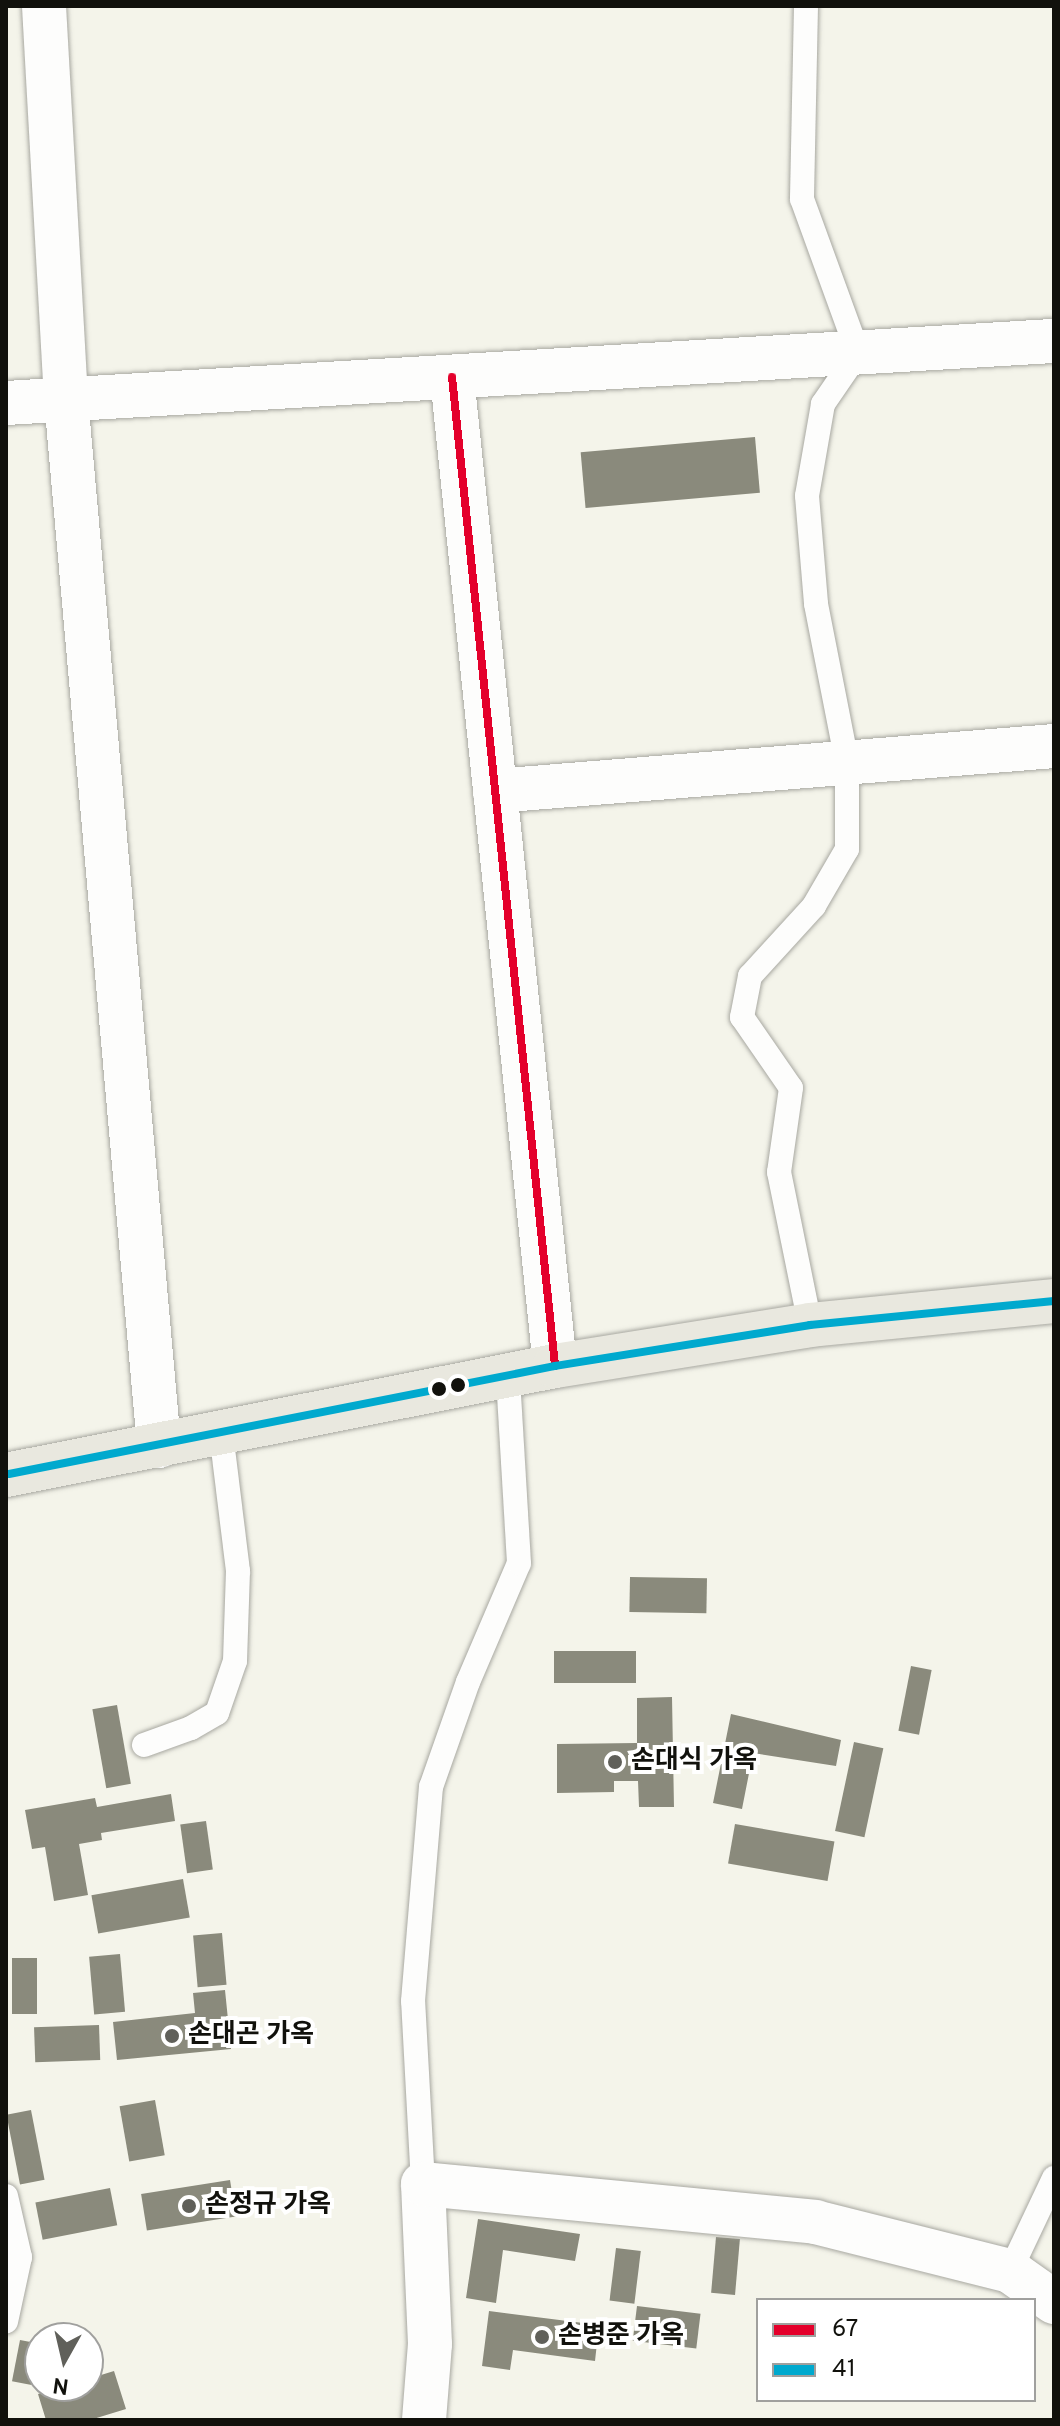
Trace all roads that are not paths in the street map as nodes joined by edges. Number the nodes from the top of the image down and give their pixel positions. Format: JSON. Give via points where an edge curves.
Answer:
{"nodes":[{"id":1,"x":44,"y":6,"type":"edge"},
{"id":2,"x":806,"y":6,"type":"edge"},
{"id":3,"x":1054,"y":341,"type":"edge"},
{"id":4,"x":858,"y":353,"type":"junction"},
{"id":5,"x":452,"y":377,"type":"junction"},
{"id":6,"x":66,"y":399,"type":"junction"},
{"id":7,"x":6,"y":403,"type":"edge"},
{"id":8,"x":1054,"y":746,"type":"edge"},
{"id":9,"x":847,"y":762,"type":"junction"},
{"id":10,"x":495,"y":791,"type":"junction"},
{"id":11,"x":1054,"y":1280,"type":"edge"},
{"id":12,"x":1054,"y":1301,"type":"edge"},
{"id":13,"x":1005,"y":1306,"type":"junction"},
{"id":14,"x":810,"y":1325,"type":"junction"},
{"id":15,"x":555,"y":1366,"type":"junction"},
{"id":16,"x":508,"y":1376,"type":"junction"},
{"id":17,"x":221,"y":1433,"type":"junction"},
{"id":18,"x":159,"y":1446,"type":"junction"},
{"id":19,"x":6,"y":1475,"type":"edge"},
{"id":20,"x":144,"y":1745,"type":"dead end"},
{"id":21,"x":1054,"y":2178,"type":"edge"},
{"id":22,"x":423,"y":2184,"type":"junction"},
{"id":23,"x":6,"y":2196,"type":"edge"},
{"id":24,"x":1010,"y":2271,"type":"junction"},
{"id":25,"x":1054,"y":2302,"type":"edge"},
{"id":26,"x":6,"y":2322,"type":"edge"},
{"id":27,"x":424,"y":2420,"type":"edge"}],
"edges":[{"from":1,"to":6,"type":"street"},
{"from":2,"to":4,"type":"lane","via":[[802,199]]},
{"from":3,"to":4,"type":"street"},
{"from":4,"to":5,"type":"street"},
{"from":4,"to":9,"type":"lane","via":[[823,404],[807,496],[816,604]]},
{"from":5,"to":6,"type":"street"},
{"from":5,"to":10,"type":"street"},
{"from":6,"to":7,"type":"street"},
{"from":6,"to":18,"type":"street"},
{"from":8,"to":9,"type":"street"},
{"from":9,"to":10,"type":"street"},
{"from":9,"to":14,"type":"lane","via":[[847,849],[814,906],[750,976],[742,1017],[791,1088],[779,1172]]},
{"from":10,"to":15,"type":"street"},
{"from":11,"to":13,"type":"main road"},
{"from":12,"to":13,"type":"main road"},
{"from":13,"to":14,"type":"main road"},
{"from":14,"to":15,"type":"main road"},
{"from":15,"to":16,"type":"main road"},
{"from":16,"to":17,"type":"main road"},
{"from":16,"to":22,"type":"lane","via":[[519,1563],[431,1787],[413,2001]]},
{"from":17,"to":18,"type":"main road"},
{"from":17,"to":20,"type":"lane","via":[[238,1571],[235,1661],[217,1713]]},
{"from":18,"to":19,"type":"main road"},
{"from":21,"to":24,"type":"lane"},
{"from":22,"to":24,"type":"street","via":[[815,2222]]},
{"from":22,"to":27,"type":"street","via":[[430,2344]]},
{"from":23,"to":26,"type":"lane","via":[[20,2257]]},
{"from":24,"to":25,"type":"street"}]}
